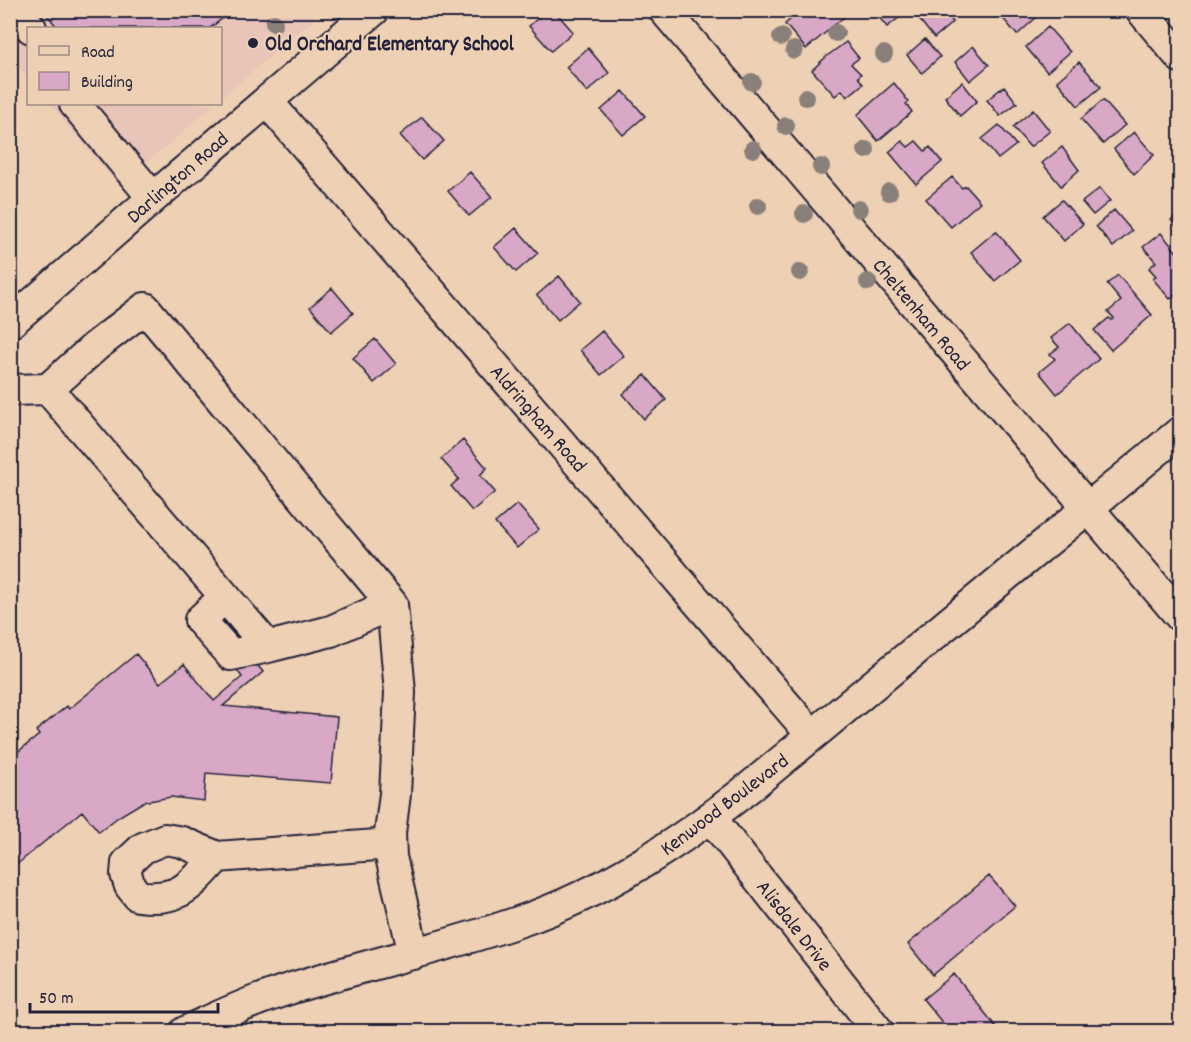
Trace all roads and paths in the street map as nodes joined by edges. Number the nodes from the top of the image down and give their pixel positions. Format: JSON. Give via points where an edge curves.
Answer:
{"nodes":[{"id":1,"x":16,"y":10,"type":"edge"},
{"id":2,"x":374,"y":10,"type":"edge"},
{"id":3,"x":664,"y":10,"type":"edge"},
{"id":4,"x":1141,"y":10,"type":"edge"},
{"id":5,"x":30,"y":27,"type":"edge"},
{"id":6,"x":1180,"y":57,"type":"edge"},
{"id":7,"x":267,"y":100,"type":"junction"},
{"id":8,"x":76,"y":105,"type":"edge"},
{"id":9,"x":153,"y":198,"type":"junction"},
{"id":10,"x":10,"y":323,"type":"edge"},
{"id":11,"x":10,"y":387,"type":"edge"},
{"id":12,"x":48,"y":389,"type":"junction"},
{"id":13,"x":1180,"y":432,"type":"edge"},
{"id":14,"x":1089,"y":508,"type":"junction"},
{"id":15,"x":392,"y":604,"type":"junction"},
{"id":16,"x":1180,"y":616,"type":"edge"},
{"id":17,"x":812,"y":735,"type":"junction"},
{"id":18,"x":711,"y":818,"type":"junction"},
{"id":19,"x":390,"y":844,"type":"junction"},
{"id":20,"x":217,"y":857,"type":"dead end"},
{"id":21,"x":414,"y":954,"type":"junction"},
{"id":22,"x":185,"y":1032,"type":"edge"},
{"id":23,"x":879,"y":1032,"type":"edge"}],
"edges":[{"from":1,"to":5,"type":"street"},
{"from":2,"to":7,"type":"street","name":"Darlington Road"},
{"from":3,"to":14,"type":"street","name":"Cheltenham Road"},
{"from":4,"to":6,"type":"street"},
{"from":7,"to":9,"type":"street","name":"Darlington Road"},
{"from":7,"to":17,"type":"street","name":"Aldringham Road"},
{"from":8,"to":9,"type":"street"},
{"from":9,"to":10,"type":"street","name":"Darlington Road"},
{"from":11,"to":12,"type":"street"},
{"from":12,"to":15,"type":"street","via":[[268,647],[331,631]]},
{"from":12,"to":15,"type":"street","via":[[145,308]]},
{"from":13,"to":14,"type":"street","name":"Kenwood Boulevard"},
{"from":14,"to":16,"type":"street","name":"Cheltenham Road"},
{"from":14,"to":17,"type":"street","name":"Kenwood Boulevard"},
{"from":15,"to":19,"type":"street","via":[[400,692]]},
{"from":17,"to":18,"type":"street","name":"Kenwood Boulevard"},
{"from":18,"to":21,"type":"street","name":"Kenwood Boulevard","via":[[663,851],[577,898],[524,921]]},
{"from":18,"to":23,"type":"street","name":"Alisdale Drive"},
{"from":19,"to":20,"type":"street"},
{"from":19,"to":21,"type":"street"},
{"from":21,"to":22,"type":"street","name":"Kenwood Boulevard","via":[[285,990]]}]}
